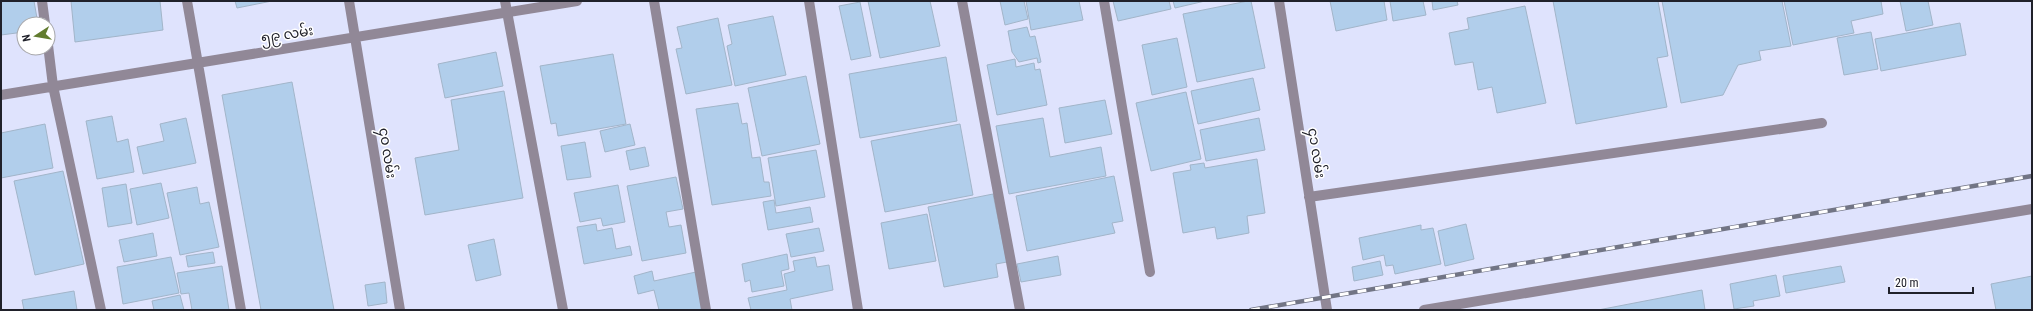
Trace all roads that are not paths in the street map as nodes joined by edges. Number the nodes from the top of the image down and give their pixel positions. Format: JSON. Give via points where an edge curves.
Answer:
{"nodes":[{"id":1,"x":42,"y":1,"type":"edge"},
{"id":2,"x":187,"y":1,"type":"edge"},
{"id":3,"x":350,"y":1,"type":"edge"},
{"id":4,"x":505,"y":1,"type":"edge"},
{"id":5,"x":577,"y":1,"type":"edge"},
{"id":6,"x":654,"y":1,"type":"edge"},
{"id":7,"x":810,"y":1,"type":"edge"},
{"id":8,"x":962,"y":1,"type":"edge"},
{"id":9,"x":1104,"y":1,"type":"edge"},
{"id":10,"x":1279,"y":1,"type":"edge"},
{"id":11,"x":507,"y":12,"type":"junction"},
{"id":12,"x":44,"y":16,"type":"edge"},
{"id":13,"x":355,"y":37,"type":"junction"},
{"id":14,"x":49,"y":56,"type":"edge"},
{"id":15,"x":197,"y":64,"type":"junction"},
{"id":16,"x":53,"y":86,"type":"junction"},
{"id":17,"x":1,"y":95,"type":"edge"},
{"id":18,"x":1822,"y":123,"type":"dead end"},
{"id":19,"x":1309,"y":197,"type":"junction"},
{"id":20,"x":2032,"y":209,"type":"edge"},
{"id":21,"x":1150,"y":272,"type":"dead end"},
{"id":22,"x":101,"y":310,"type":"edge"},
{"id":23,"x":241,"y":310,"type":"edge"},
{"id":24,"x":400,"y":310,"type":"edge"},
{"id":25,"x":563,"y":310,"type":"edge"},
{"id":26,"x":706,"y":310,"type":"edge"},
{"id":27,"x":858,"y":310,"type":"edge"},
{"id":28,"x":1020,"y":310,"type":"edge"},
{"id":29,"x":1327,"y":310,"type":"edge"},
{"id":30,"x":1424,"y":310,"type":"edge"}],
"edges":[{"from":1,"to":12,"type":"street"},
{"from":2,"to":15,"type":"street"},
{"from":3,"to":13,"type":"street","name":"၄၀ လမ်း"},
{"from":4,"to":11,"type":"street"},
{"from":5,"to":11,"type":"street","name":"၅၉ လမ်း"},
{"from":6,"to":26,"type":"street"},
{"from":7,"to":27,"type":"street"},
{"from":8,"to":28,"type":"street"},
{"from":9,"to":21,"type":"street"},
{"from":10,"to":19,"type":"street","name":"၄၁ လမ်း"},
{"from":11,"to":13,"type":"street","name":"၅၉ လမ်း"},
{"from":11,"to":25,"type":"street"},
{"from":13,"to":15,"type":"street","name":"၅၉ လမ်း"},
{"from":13,"to":24,"type":"street","name":"၄၀ လမ်း"},
{"from":14,"to":16,"type":"street"},
{"from":15,"to":16,"type":"street","name":"၅၉ လမ်း"},
{"from":15,"to":23,"type":"street"},
{"from":16,"to":17,"type":"street","name":"၅၉ လမ်း"},
{"from":16,"to":22,"type":"street"},
{"from":18,"to":19,"type":"street"},
{"from":19,"to":29,"type":"street","name":"၄၁ လမ်း"},
{"from":20,"to":30,"type":"street"}]}
